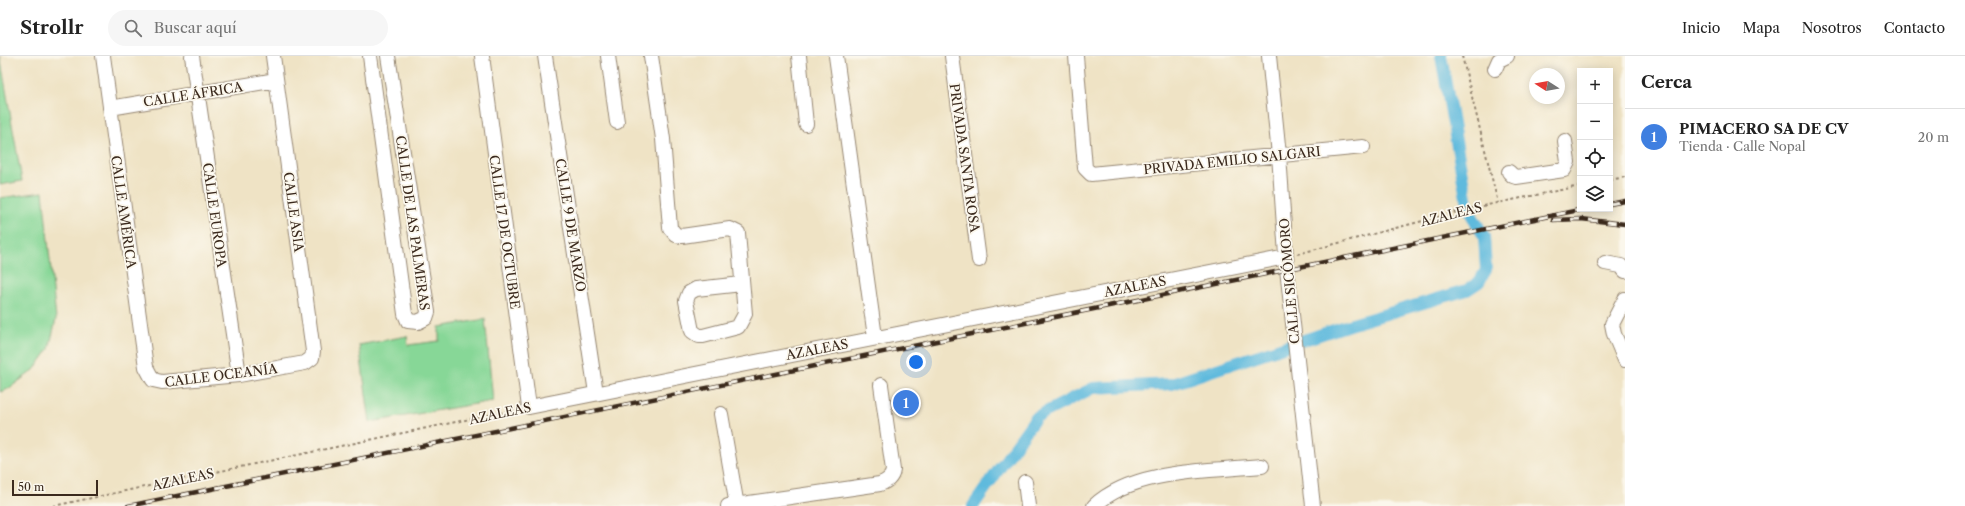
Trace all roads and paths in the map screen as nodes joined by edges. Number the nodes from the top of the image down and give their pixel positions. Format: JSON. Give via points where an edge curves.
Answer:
{"nodes":[{"id":1,"x":102,"y":56,"type":"edge"},
{"id":2,"x":192,"y":56,"type":"edge"},
{"id":3,"x":273,"y":56,"type":"edge"},
{"id":4,"x":370,"y":56,"type":"edge"},
{"id":5,"x":388,"y":56,"type":"edge"},
{"id":6,"x":482,"y":56,"type":"edge"},
{"id":7,"x":545,"y":56,"type":"edge"},
{"id":8,"x":608,"y":56,"type":"edge"},
{"id":9,"x":651,"y":56,"type":"edge"},
{"id":10,"x":798,"y":56,"type":"edge"},
{"id":11,"x":836,"y":56,"type":"edge"},
{"id":12,"x":952,"y":56,"type":"edge"},
{"id":13,"x":1076,"y":56,"type":"edge"},
{"id":14,"x":1269,"y":56,"type":"edge"},
{"id":15,"x":1462,"y":56,"type":"edge"},
{"id":16,"x":1506,"y":56,"type":"edge"},
{"id":17,"x":1495,"y":69,"type":"dead end"},
{"id":18,"x":276,"y":80,"type":"junction"},
{"id":19,"x":198,"y":94,"type":"junction"},
{"id":20,"x":110,"y":108,"type":"junction"},
{"id":21,"x":397,"y":115,"type":"junction"},
{"id":22,"x":378,"y":119,"type":"junction"},
{"id":23,"x":618,"y":122,"type":"dead end"},
{"id":24,"x":806,"y":124,"type":"dead end"},
{"id":25,"x":1565,"y":141,"type":"dead end"},
{"id":26,"x":1364,"y":147,"type":"dead end"},
{"id":27,"x":1279,"y":155,"type":"junction"},
{"id":28,"x":1509,"y":172,"type":"dead end"},
{"id":29,"x":1625,"y":177,"type":"edge"},
{"id":30,"x":1613,"y":179,"type":"edge"},
{"id":31,"x":1577,"y":187,"type":"edge"},
{"id":32,"x":1498,"y":203,"type":"junction"},
{"id":33,"x":1286,"y":257,"type":"junction"},
{"id":34,"x":979,"y":260,"type":"dead end"},
{"id":35,"x":1605,"y":262,"type":"dead end"},
{"id":36,"x":1625,"y":271,"type":"edge"},
{"id":37,"x":742,"y":284,"type":"junction"},
{"id":38,"x":1625,"y":299,"type":"edge"},
{"id":39,"x":876,"y":337,"type":"junction"},
{"id":40,"x":1625,"y":360,"type":"edge"},
{"id":41,"x":304,"y":363,"type":"joint"},
{"id":42,"x":146,"y":368,"type":"joint"},
{"id":43,"x":239,"y":375,"type":"junction"},
{"id":44,"x":881,"y":385,"type":"dead end"},
{"id":45,"x":596,"y":393,"type":"junction"},
{"id":46,"x":529,"y":407,"type":"junction"},
{"id":47,"x":721,"y":414,"type":"dead end"},
{"id":48,"x":1262,"y":466,"type":"dead end"},
{"id":49,"x":1025,"y":482,"type":"dead end"},
{"id":50,"x":53,"y":506,"type":"edge"},
{"id":51,"x":734,"y":506,"type":"edge"},
{"id":52,"x":1028,"y":506,"type":"edge"},
{"id":53,"x":1094,"y":506,"type":"edge"},
{"id":54,"x":1313,"y":506,"type":"edge"}],
"edges":[{"from":1,"to":20,"type":"street","name":"CALLE AMÉRICA"},
{"from":2,"to":19,"type":"street","name":"CALLE EUROPA"},
{"from":3,"to":18,"type":"street","name":"CALLE ASIA"},
{"from":4,"to":22,"type":"street","name":"CALLE DE LAS PALMERAS"},
{"from":5,"to":21,"type":"street","name":"CALLE DE LAS PALMERAS"},
{"from":6,"to":46,"type":"street","name":"CALLE 17 DE OCTUBRE"},
{"from":7,"to":45,"type":"street","name":"CALLE 9 DE MARZO"},
{"from":8,"to":23,"type":"street"},
{"from":9,"to":37,"type":"street","via":[[663,139],[670,228],[676,235],[682,236],[730,229],[737,231]]},
{"from":10,"to":24,"type":"street"},
{"from":11,"to":39,"type":"street"},
{"from":12,"to":34,"type":"street","name":"PRIVADA SANTA ROSA"},
{"from":13,"to":27,"type":"street","name":"PRIVADA EMILIO SALGARI","via":[[1085,168],[1091,174]]},
{"from":14,"to":27,"type":"street","name":"CALLE SICÓMORO"},
{"from":15,"to":32,"type":"path"},
{"from":16,"to":17,"type":"street","via":[[1499,60]]},
{"from":18,"to":19,"type":"street","name":"CALLE ÁFRICA"},
{"from":18,"to":41,"type":"street","name":"CALLE ASIA","via":[[313,351],[312,358]]},
{"from":19,"to":20,"type":"street","name":"CALLE ÁFRICA"},
{"from":19,"to":43,"type":"street","name":"CALLE EUROPA"},
{"from":20,"to":42,"type":"street","name":"CALLE AMÉRICA"},
{"from":21,"to":22,"type":"street"},
{"from":21,"to":22,"type":"street","name":"CALLE DE LAS PALMERAS","via":[[428,312],[426,318],[418,322],[408,321],[405,314]]},
{"from":25,"to":28,"type":"street","via":[[1568,162],[1565,168],[1516,177]]},
{"from":26,"to":27,"type":"street","name":"PRIVADA EMILIO SALGARI"},
{"from":27,"to":33,"type":"street","name":"CALLE SICÓMORO"},
{"from":29,"to":30,"type":"path"},
{"from":31,"to":32,"type":"path","name":"AZALEAS"},
{"from":32,"to":33,"type":"path","name":"AZALEAS"},
{"from":33,"to":39,"type":"street","name":"AZALEAS"},
{"from":33,"to":54,"type":"street","name":"CALLE SICÓMORO"},
{"from":35,"to":36,"type":"street","via":[[1621,266]]},
{"from":37,"to":37,"type":"street","via":[[696,289],[689,293],[686,301],[692,331],[703,336],[738,327],[745,314]]},
{"from":38,"to":40,"type":"street","via":[[1614,318],[1612,329]]},
{"from":39,"to":45,"type":"street","name":"AZALEAS"},
{"from":41,"to":43,"type":"street","name":"CALLE OCEANÍA"},
{"from":42,"to":43,"type":"street","name":"CALLE OCEANÍA","via":[[149,376],[157,382]]},
{"from":44,"to":51,"type":"street","via":[[893,470],[891,477],[880,484]]},
{"from":45,"to":46,"type":"street","name":"AZALEAS"},
{"from":46,"to":50,"type":"path","name":"AZALEAS"},
{"from":47,"to":51,"type":"street"},
{"from":48,"to":53,"type":"street","via":[[1143,480],[1113,491]]},
{"from":49,"to":52,"type":"street"}]}
